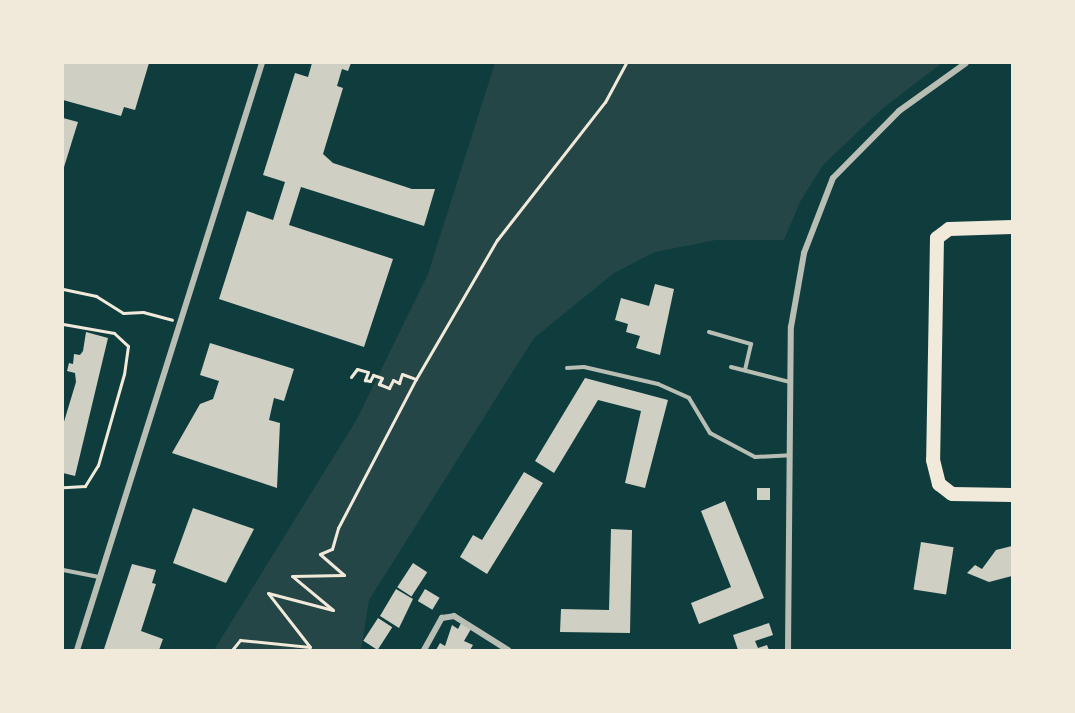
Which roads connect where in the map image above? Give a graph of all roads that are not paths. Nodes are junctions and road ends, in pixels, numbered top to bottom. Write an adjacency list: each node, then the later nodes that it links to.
1 (262, 63): 12 (street)
2 (966, 63): 8 (street)
3 (1012, 227): 10 (highway)
4 (709, 332): 7 (lane)
5 (731, 367): 7 (lane)
6 (567, 369): 9 (lane)
7 (745, 370): 8 (lane)
8 (790, 382): 9 (street)
9 (790, 455): 16 (street)
10 (1012, 495)
11 (63, 570): 12 (lane)
12 (101, 578): 13 (street)
13 (77, 650)
14 (424, 650): 15 (street)
15 (508, 650)
16 (788, 650)

